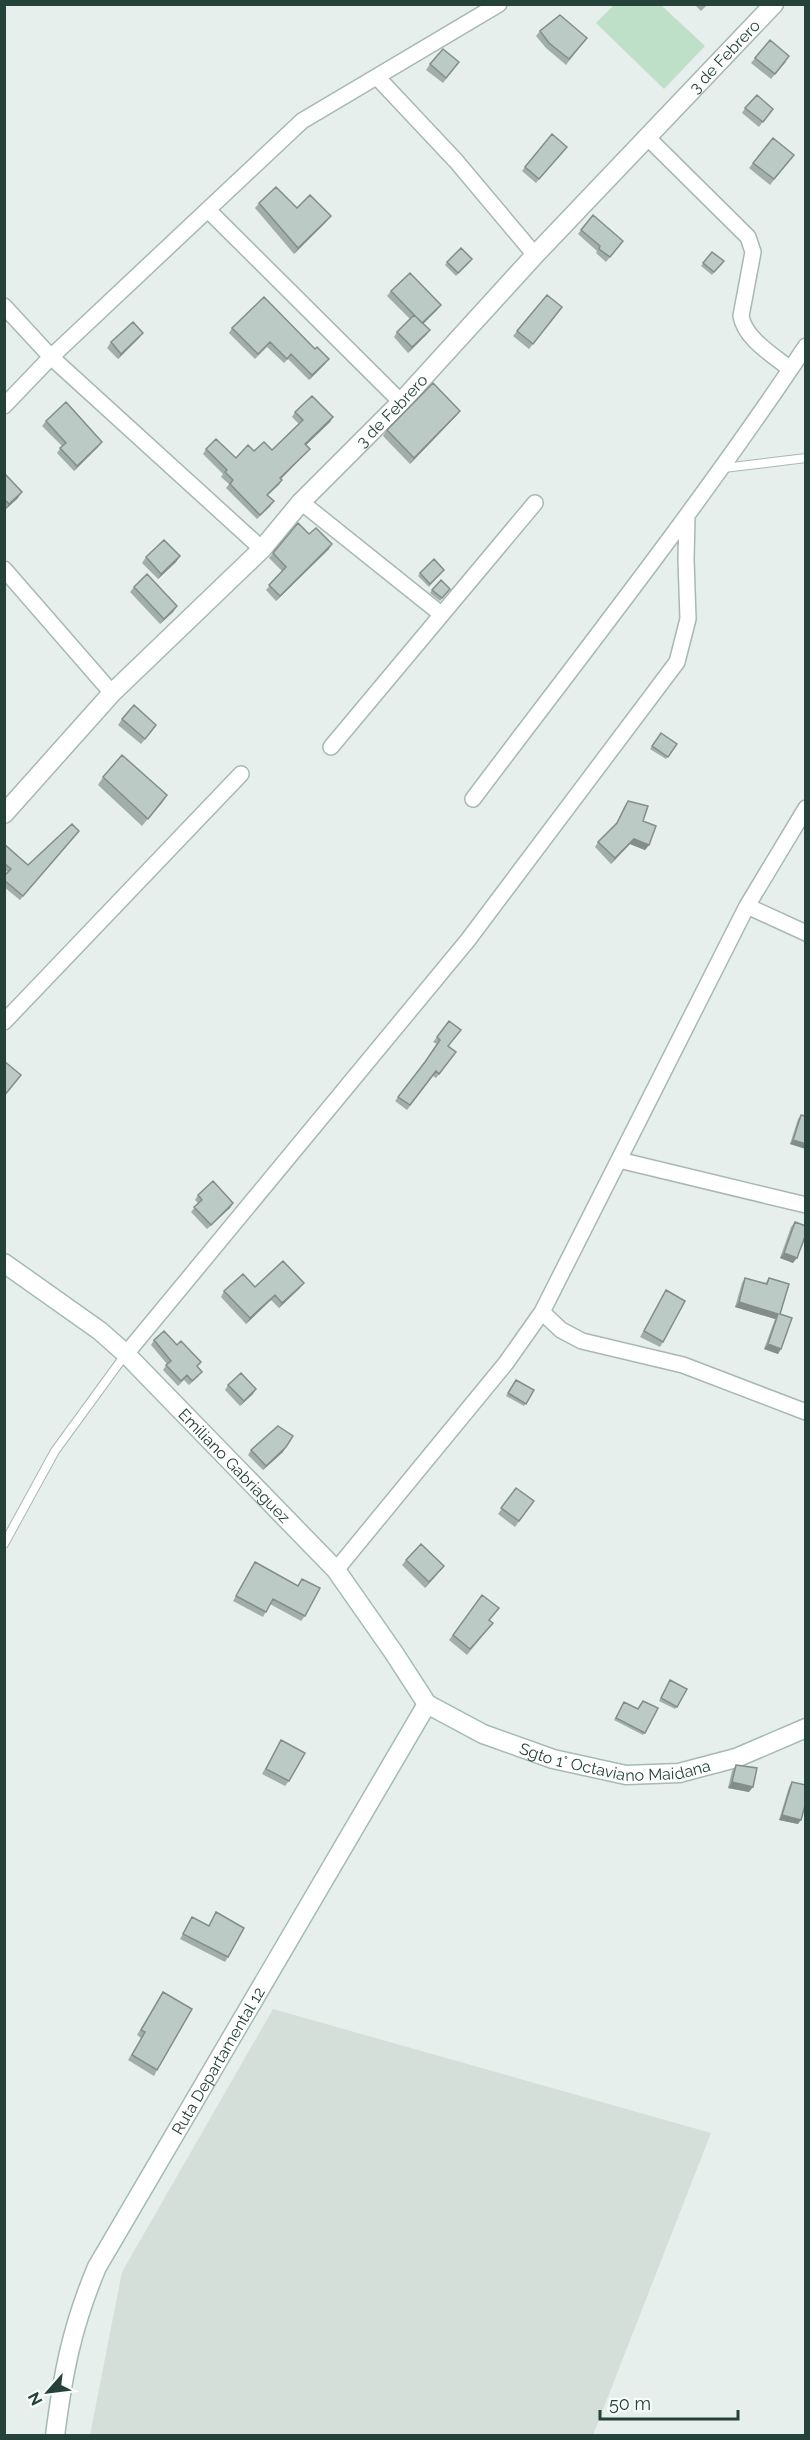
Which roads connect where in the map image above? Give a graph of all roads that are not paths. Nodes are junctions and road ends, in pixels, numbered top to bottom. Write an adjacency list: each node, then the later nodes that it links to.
1 (499, 4): 3 (street)
2 (774, 4): 4 (main road, 3 de Febrero)
3 (377, 77): 5 (street); 6 (street)
4 (648, 138): 6 (main road, 3 de Febrero); 10 (street)
5 (208, 210): 9 (street); 11 (street)
6 (535, 255): 11 (main road, 3 de Febrero)
7 (4, 306): 9 (street)
8 (806, 346): 10 (street)
9 (51, 357): 12 (street); 18 (street)
10 (790, 369): 14 (street)
11 (401, 402): 15 (main road, 3 de Febrero)
12 (4, 406)
13 (806, 458): 14 (lane)
14 (722, 468): 17 (street)
15 (301, 502): 18 (main road, 3 de Febrero); 20 (street)
16 (535, 503): 20 (street)
17 (687, 516): 24 (street); 34 (street)
18 (262, 549): 21 (main road, 3 de Febrero)
19 (4, 569): 21 (street)
20 (441, 615): 22 (street)
21 (112, 693): 26 (main road, 3 de Febrero)
22 (331, 747)
23 (241, 774): 29 (street)
24 (472, 799)
25 (806, 808): 27 (street)
26 (4, 814)
27 (747, 906): 28 (street); 30 (street)
28 (806, 933)
29 (4, 1022)
30 (619, 1160): 31 (street); 33 (street)
31 (806, 1205)
32 (4, 1263): 34 (main road, Emiliano Gabriaguez)
33 (542, 1312): 35 (street); 37 (street)
34 (126, 1354): 36 (lane); 37 (main road, Emiliano Gabriaguez)
35 (806, 1412)
36 (4, 1544)
37 (336, 1570): 38 (main road, Emiliano Gabriaguez)
38 (427, 1704): 39 (main road, Sgto 1° Octaviano Maidana); 40 (main road, Ruta Departamental 12)
39 (806, 1728)
40 (55, 2436)

